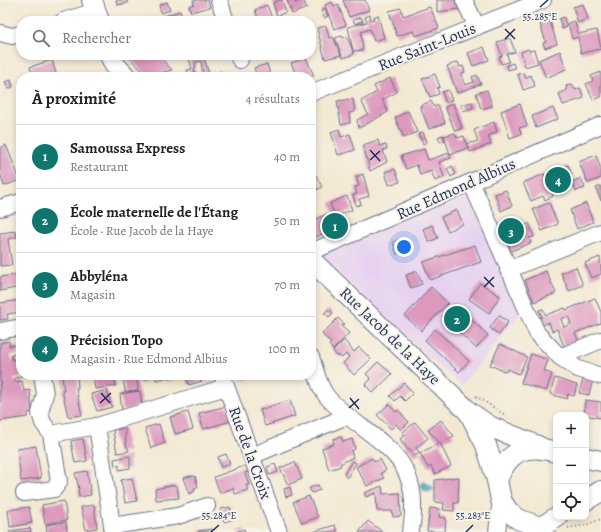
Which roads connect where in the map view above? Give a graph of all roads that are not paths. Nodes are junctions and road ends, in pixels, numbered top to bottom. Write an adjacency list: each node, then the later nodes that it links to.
1 (219, 0): 6 (street)
2 (464, 0): 7 (street)
3 (542, 0): 7 (street, Rue Saint-Louis)
4 (96, 11): 5 (street)
5 (80, 16)
6 (224, 16)
7 (477, 27): 10 (street, Rue Saint-Louis)
8 (0, 33): 9 (street)
9 (16, 35)
10 (316, 91)
11 (601, 124): 12 (street, Rue Edmond Albius)
12 (471, 182): 16 (street, Rue Edmond Albius); 18 (street)
13 (16, 203): 14 (street)
14 (0, 208)
15 (601, 232): 18 (street)
16 (316, 250)
17 (316, 265): 27 (main road, Rue Jacob de la Haye)
18 (508, 270): 22 (street)
19 (16, 328): 20 (street)
20 (0, 331)
21 (601, 340): 22 (street)
22 (560, 357): 24 (street)
23 (316, 371): 28 (street)
24 (601, 376)
25 (43, 380): 30 (street)
26 (224, 381): 29 (street); 32 (street, Rue de la Croix)
27 (469, 412): 31 (main road, Rue Jacob de la Haye); 35 (main road, Rue Jacob de la Haye)
28 (347, 416): 32 (street); 44 (street)
29 (97, 426): 30 (street); 42 (street)
30 (51, 434): 37 (street)
31 (548, 450): 35 (main road)
32 (252, 456): 43 (street, Rue de la Croix)
33 (589, 459): 34 (main road)
34 (601, 462)
35 (497, 480): 39 (main road, Rue Jacob de la Haye)
36 (601, 491): 38 (main road)
37 (24, 493)
38 (589, 498)
39 (501, 500): 41 (main road); 45 (street)
40 (207, 506): 42 (street)
41 (550, 526)
42 (113, 529)
43 (279, 532)
44 (410, 532)
45 (497, 532)

